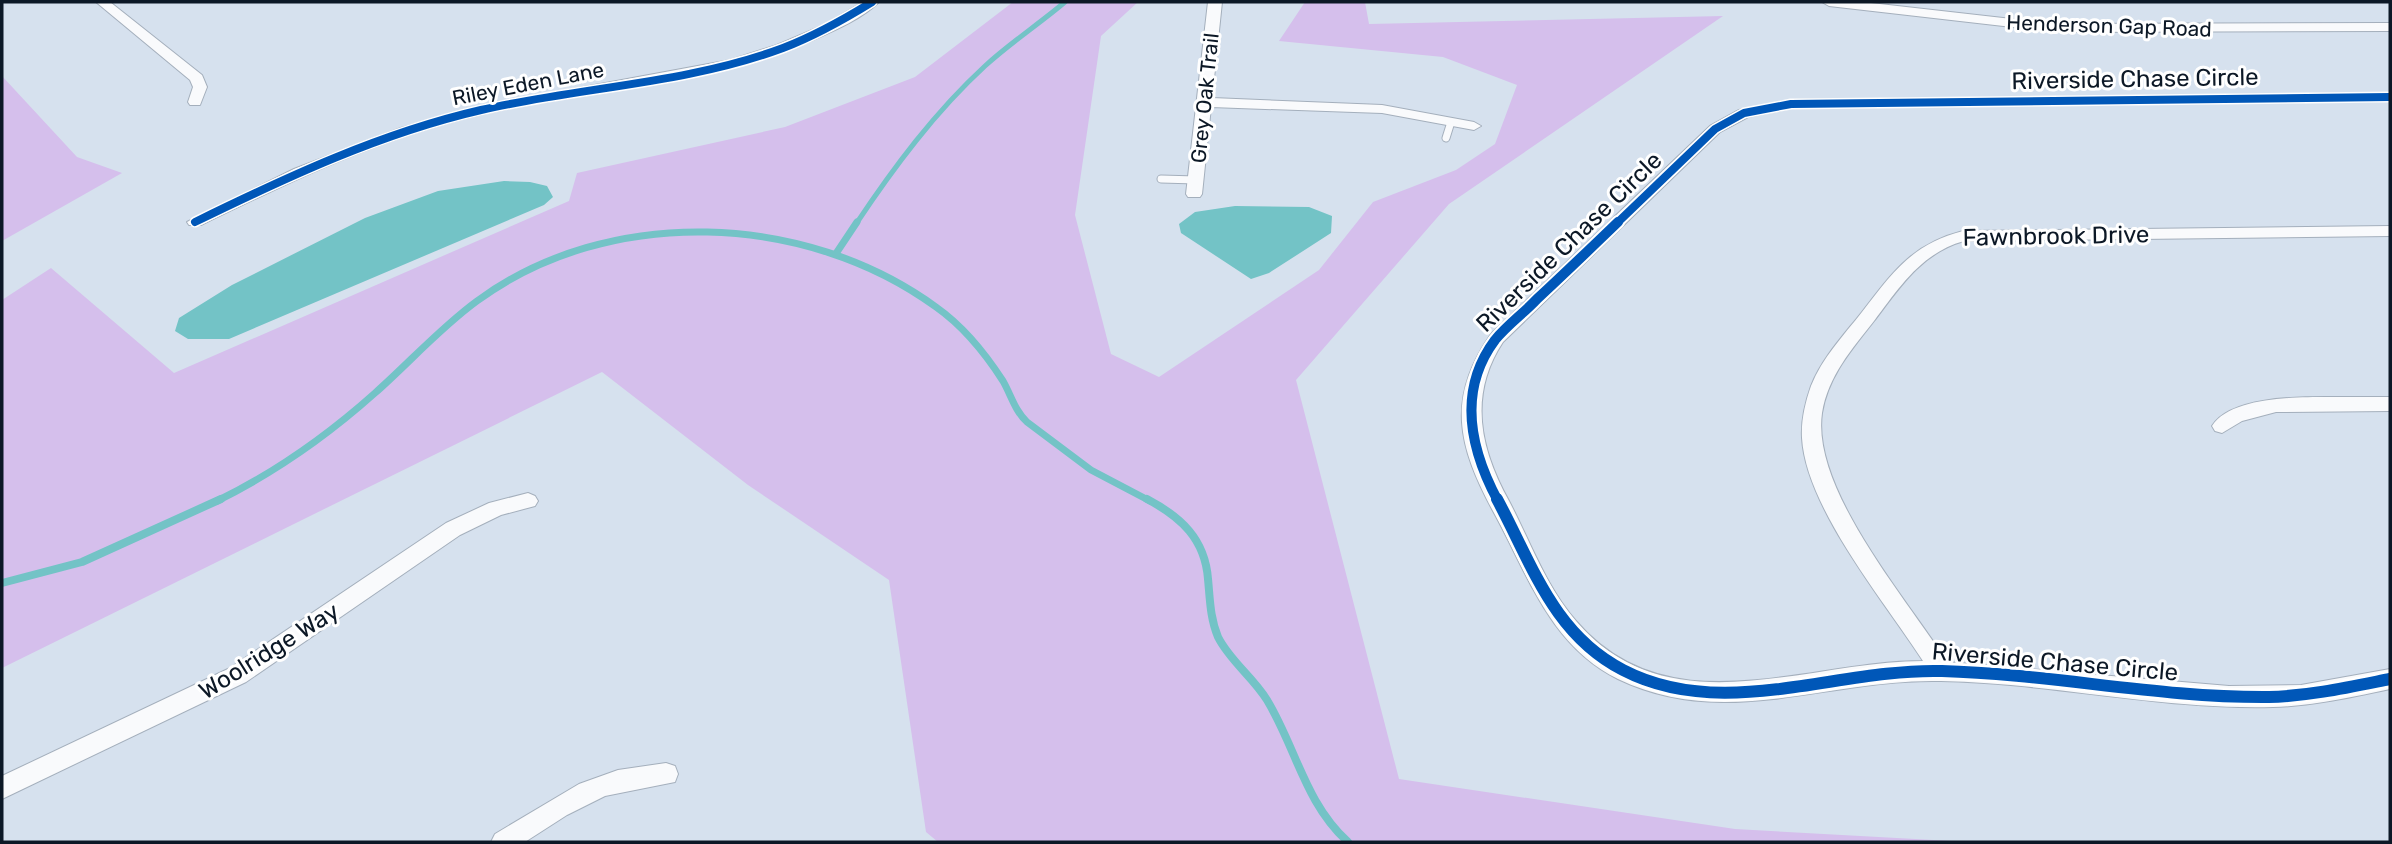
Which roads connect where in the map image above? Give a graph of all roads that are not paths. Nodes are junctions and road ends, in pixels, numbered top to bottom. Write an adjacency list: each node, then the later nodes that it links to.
1 (102, 2): 7 (street)
2 (872, 2): 14 (street, Riley Eden Lane)
3 (1215, 2): 8 (street, Grey Oak Trail)
4 (1829, 2): 5 (street, Henderson Gap Road)
5 (2390, 27)
6 (2390, 97): 19 (street, Riverside Chase Circle)
7 (195, 102)
8 (1204, 102): 9 (street); 13 (street, Grey Oak Trail)
9 (1451, 122): 10 (street); 11 (lane)
10 (1474, 126)
11 (1446, 138)
12 (1161, 179): 13 (lane)
13 (1195, 187)
14 (195, 222)
15 (2390, 231): 19 (street, Fawnbrook Drive)
16 (2390, 404): 17 (street)
17 (2222, 426)
18 (527, 501): 22 (street, Woolridge Way)
19 (1941, 671): 20 (street, Riverside Chase Circle)
20 (2390, 678)
21 (666, 774): 23 (street)
22 (2, 788)
23 (503, 842)

